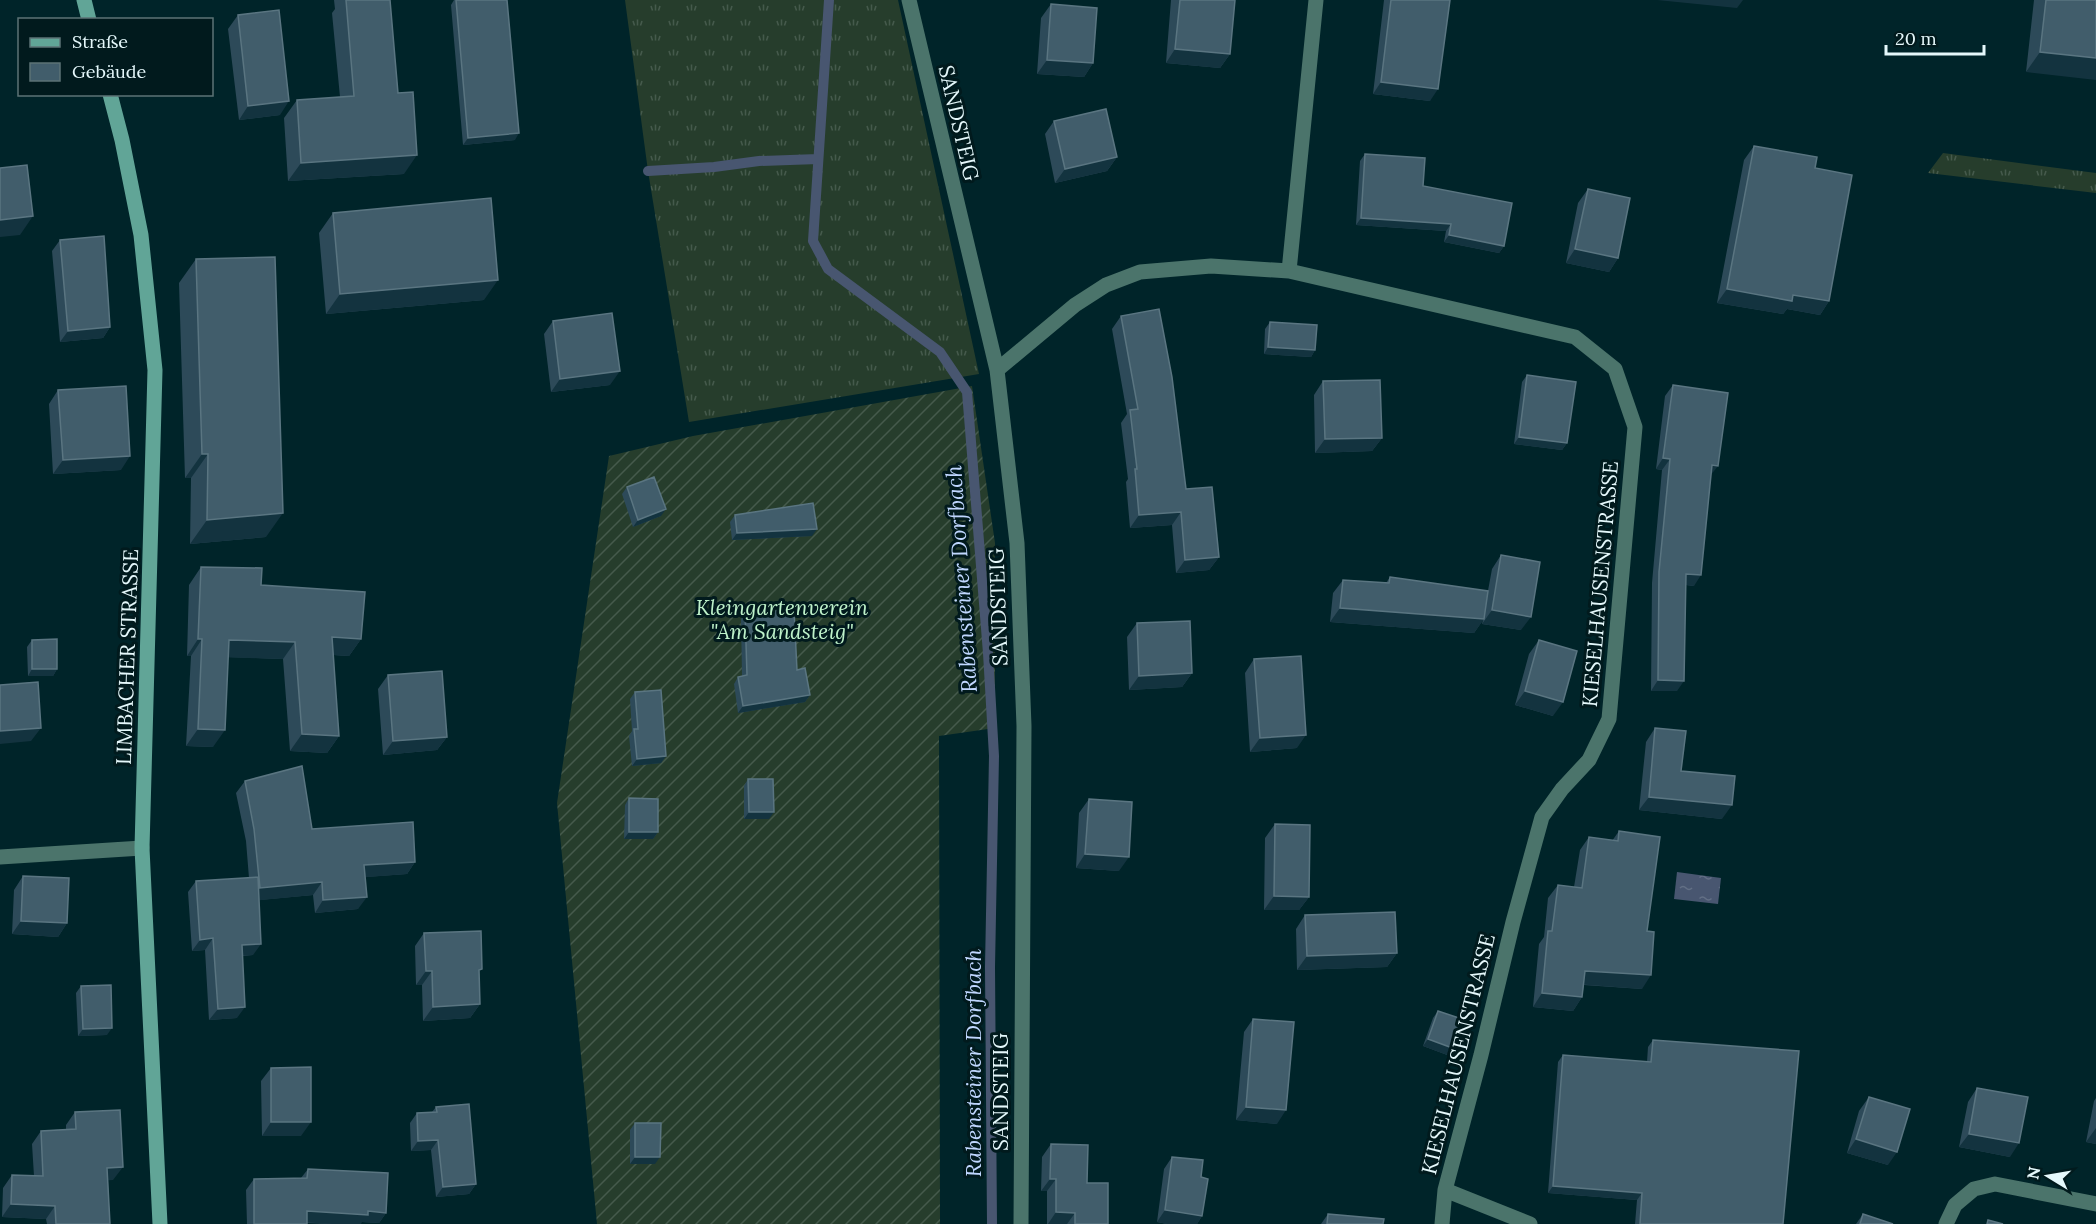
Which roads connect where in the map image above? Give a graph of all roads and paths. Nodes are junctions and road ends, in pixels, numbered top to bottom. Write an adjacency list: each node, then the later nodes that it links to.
1 (84, 0): 4 (street)
2 (909, 0): 7 (street, SANDSTEIG)
3 (1316, 0): 6 (street)
4 (88, 18)
5 (111, 96): 8 (street, LIMBACHER STRASSE)
6 (1289, 272): 7 (street, KIESELHAUSENSTRASSE); 10 (street, KIESELHAUSENSTRASSE)
7 (997, 370): 13 (street, SANDSTEIG)
8 (142, 848): 9 (street); 12 (street, LIMBACHER STRASSE)
9 (0, 857)
10 (1445, 1190): 14 (street, KIESELHAUSENSTRASSE); 15 (street)
11 (2096, 1204): 16 (street)
12 (160, 1224)
13 (1021, 1224)
14 (1442, 1224)
15 (1530, 1224)
16 (1946, 1224)

